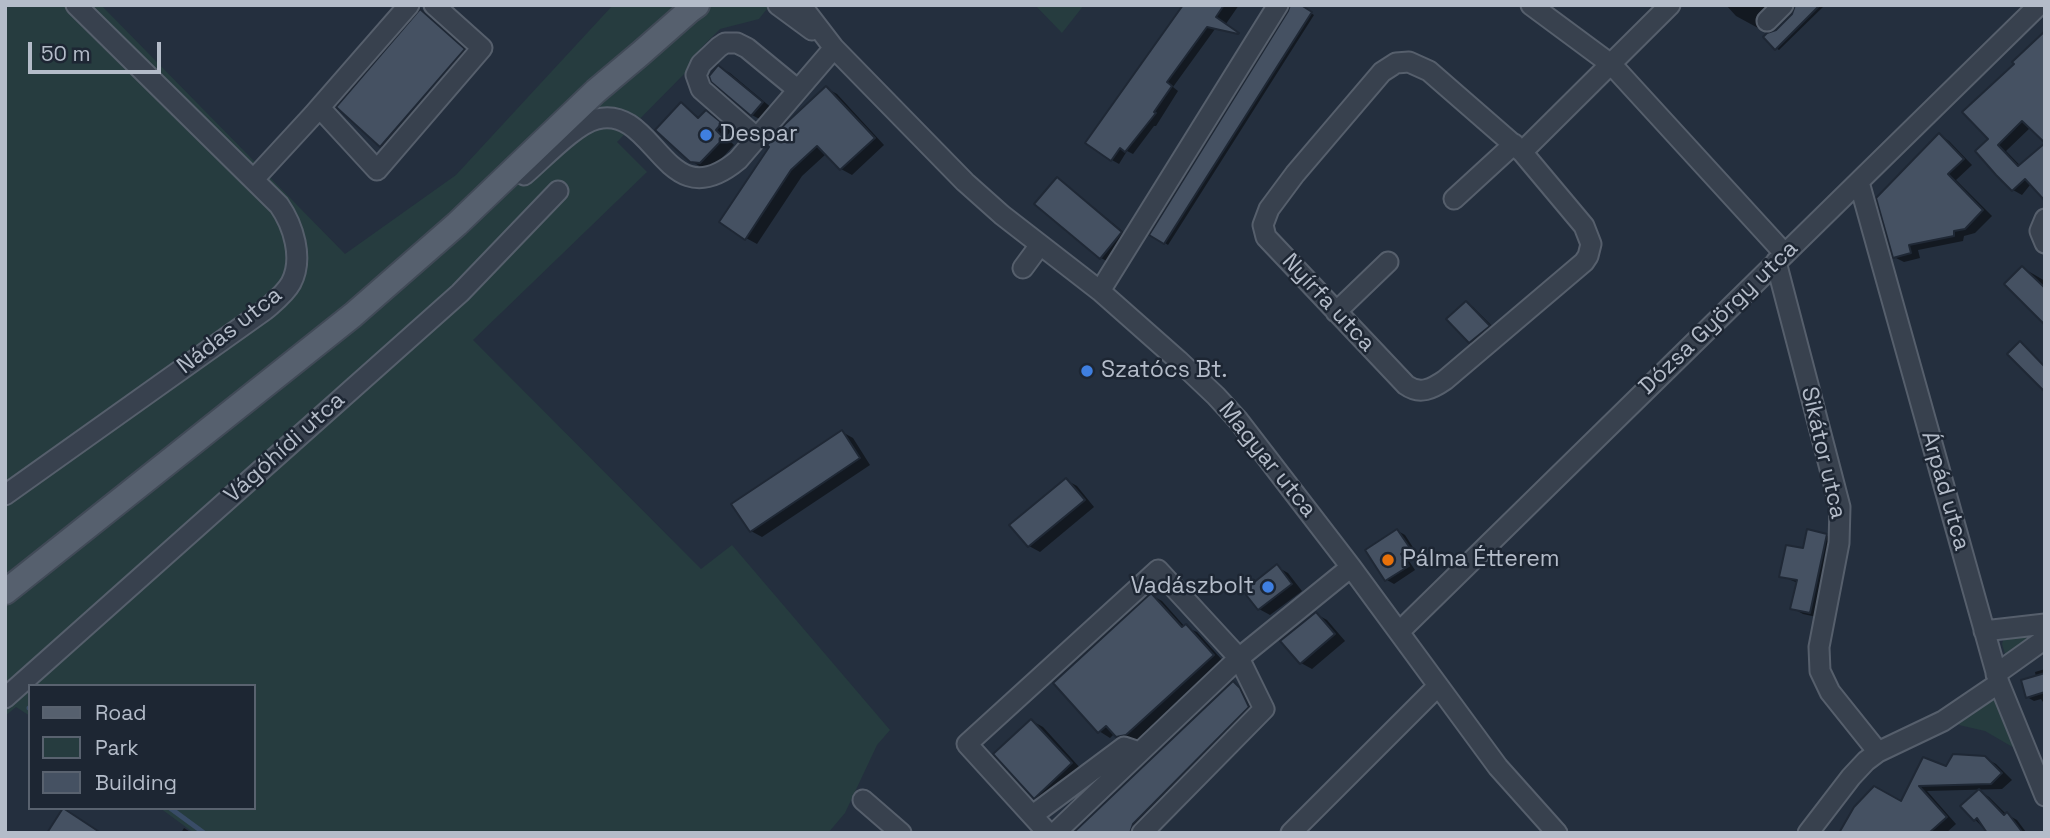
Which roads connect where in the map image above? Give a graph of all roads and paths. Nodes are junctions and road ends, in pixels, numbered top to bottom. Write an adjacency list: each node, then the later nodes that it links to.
1 (76, 5): 21 (street, Nádas utca)
2 (409, 5): 18 (street)
3 (434, 5): 18 (street)
4 (668, 5): 17 (main road)
5 (697, 5): 17 (main road)
6 (778, 5): 14 (street, Magyar utca)
7 (801, 5): 14 (street, Magyar utca)
8 (1278, 5): 32 (street)
9 (1531, 5): 15 (street, Sikátor utca)
10 (1670, 5): 15 (street)
11 (1783, 5): 13 (street)
12 (2039, 5): 22 (street, Dózsa György utca)
13 (1767, 21)
14 (834, 48): 16 (street); 28 (street, Magyar utca)
15 (1612, 65): 20 (street); 29 (street, Sikátor utca)
16 (798, 90): 19 (street); 19 (street)
17 (596, 91): 26 (main road)
18 (320, 108): 21 (street)
19 (757, 138): 26 (street)
20 (1518, 148): 24 (street); 33 (street, Nyírfa utca); 33 (street, Nyírfa utca)
21 (254, 179): 34 (street, Nádas utca)
22 (1859, 182): 29 (street, Dózsa György utca); 38 (street, Árpád utca)
23 (558, 191): 44 (street, Vágóhídi utca)
24 (1454, 200)
25 (2045, 219): 27 (street)
26 (457, 224): 36 (main road)
27 (2045, 243)
28 (1041, 245): 31 (street); 32 (street, Magyar utca)
29 (1781, 258): 39 (street, Dózsa György utca); 46 (street, Sikátor utca)
30 (1388, 262): 33 (street)
31 (1023, 268)
32 (1100, 291): 35 (street, Magyar utca)
33 (1336, 312)
34 (5, 495)
35 (1351, 567): 39 (street, Magyar utca); 41 (street)
36 (5, 592)
37 (2045, 624): 38 (street)
38 (1984, 631): 42 (street, Árpád utca)
39 (1399, 632): 43 (street, Magyar utca)
40 (2045, 639): 42 (street)
41 (1239, 657): 45 (street); 49 (street); 53 (street)
42 (1998, 678): 46 (street); 47 (street, Árpád utca)
43 (1438, 685): 54 (street); 55 (street, Magyar utca)
44 (5, 698)
45 (1139, 752): 49 (street); 52 (street)
46 (1878, 752): 56 (street)
47 (2045, 796)
48 (863, 800): 50 (street)
49 (1033, 815): 51 (street)
50 (901, 833)
51 (1048, 833)
52 (1055, 833)
53 (1142, 833)
54 (1291, 833)
55 (1558, 833)
56 (1808, 833)

